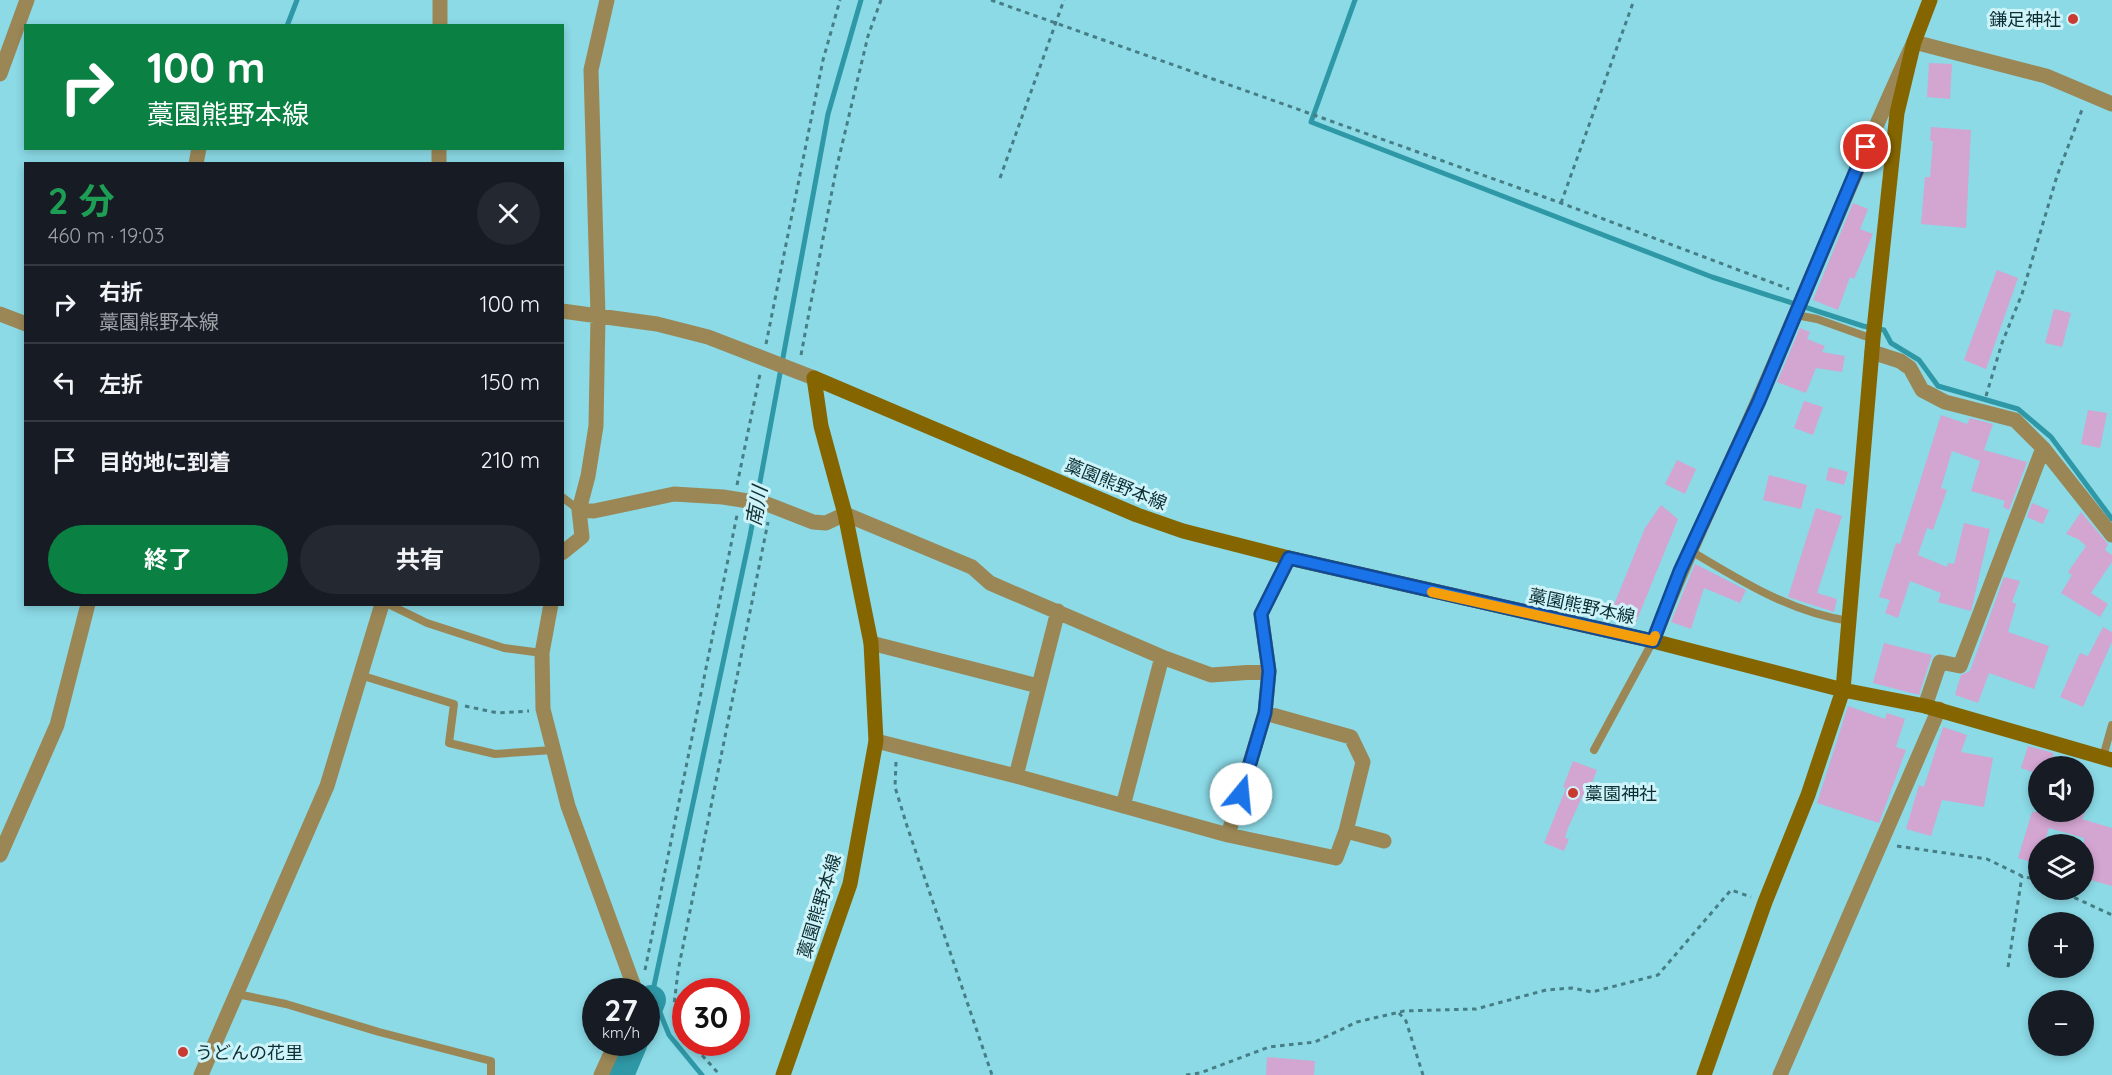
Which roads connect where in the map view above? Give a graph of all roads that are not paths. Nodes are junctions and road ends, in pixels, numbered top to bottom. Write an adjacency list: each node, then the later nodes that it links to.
1 (27, 0): 6 (street)
2 (441, 0): 5 (street)
3 (607, 0): 13 (street)
4 (1930, 0): 7 (main road)
5 (440, 24)
6 (21, 31): 8 (street)
7 (1914, 42): 9 (street); 12 (street); 15 (main road)
8 (0, 74)
9 (2112, 104)
10 (564, 311): 13 (street)
11 (0, 314): 14 (street)
12 (1796, 315): 15 (lane); 23 (street)
13 (598, 316): 16 (street); 19 (street)
14 (24, 323)
15 (1872, 345): 17 (street); 30 (main road)
16 (814, 378): 20 (main road, 藁園熊野本線); 24 (main road, 藁園熊野本線)
17 (2043, 448): 21 (street); 39 (street)
18 (564, 499): 19 (lane)
19 (579, 510): 20 (street); 22 (street)
20 (845, 514): 29 (street); 32 (main road, 藁園熊野本線)
21 (2112, 535)
22 (564, 551)
23 (1691, 551): 30 (lane); 31 (street)
24 (1289, 558): 31 (main road, 藁園熊野本線); 35 (street)
25 (87, 606): 51 (street)
26 (381, 606): 36 (street)
27 (392, 606): 33 (lane)
28 (551, 606): 33 (street)
29 (1058, 611): 34 (street); 37 (street)
30 (1849, 621): 38 (main road)
31 (1653, 641): 38 (main road, 藁園熊野本線); 44 (lane)
32 (871, 643): 37 (street); 42 (main road, 藁園熊野本線)
33 (542, 653): 43 (street)
34 (1161, 657): 35 (street); 47 (street)
35 (1269, 671): 40 (street)
36 (360, 675): 43 (lane); 53 (street)
37 (1038, 686): 46 (street)
38 (1843, 690): 39 (main road, 藁園熊野本線); 59 (main road)
39 (1932, 707): 45 (main road, 藁園熊野本線); 60 (street)
40 (1265, 713): 48 (street); 49 (street)
41 (2112, 724): 45 (lane)
42 (876, 741): 46 (street); 58 (main road, 藁園熊野本線)
43 (553, 750): 52 (street)
44 (1594, 750)
45 (2108, 758)
46 (1016, 776): 47 (street)
47 (1123, 806): 49 (street)
48 (1346, 831): 49 (street); 50 (street)
49 (1228, 835)
50 (1384, 841)
51 (0, 855)
52 (631, 978)
53 (237, 994): 55 (street); 56 (lane)
54 (610, 1056): 57 (street)
55 (201, 1075)
56 (491, 1075)
57 (601, 1075)
58 (783, 1075)
59 (1704, 1075)
60 (1780, 1075)

